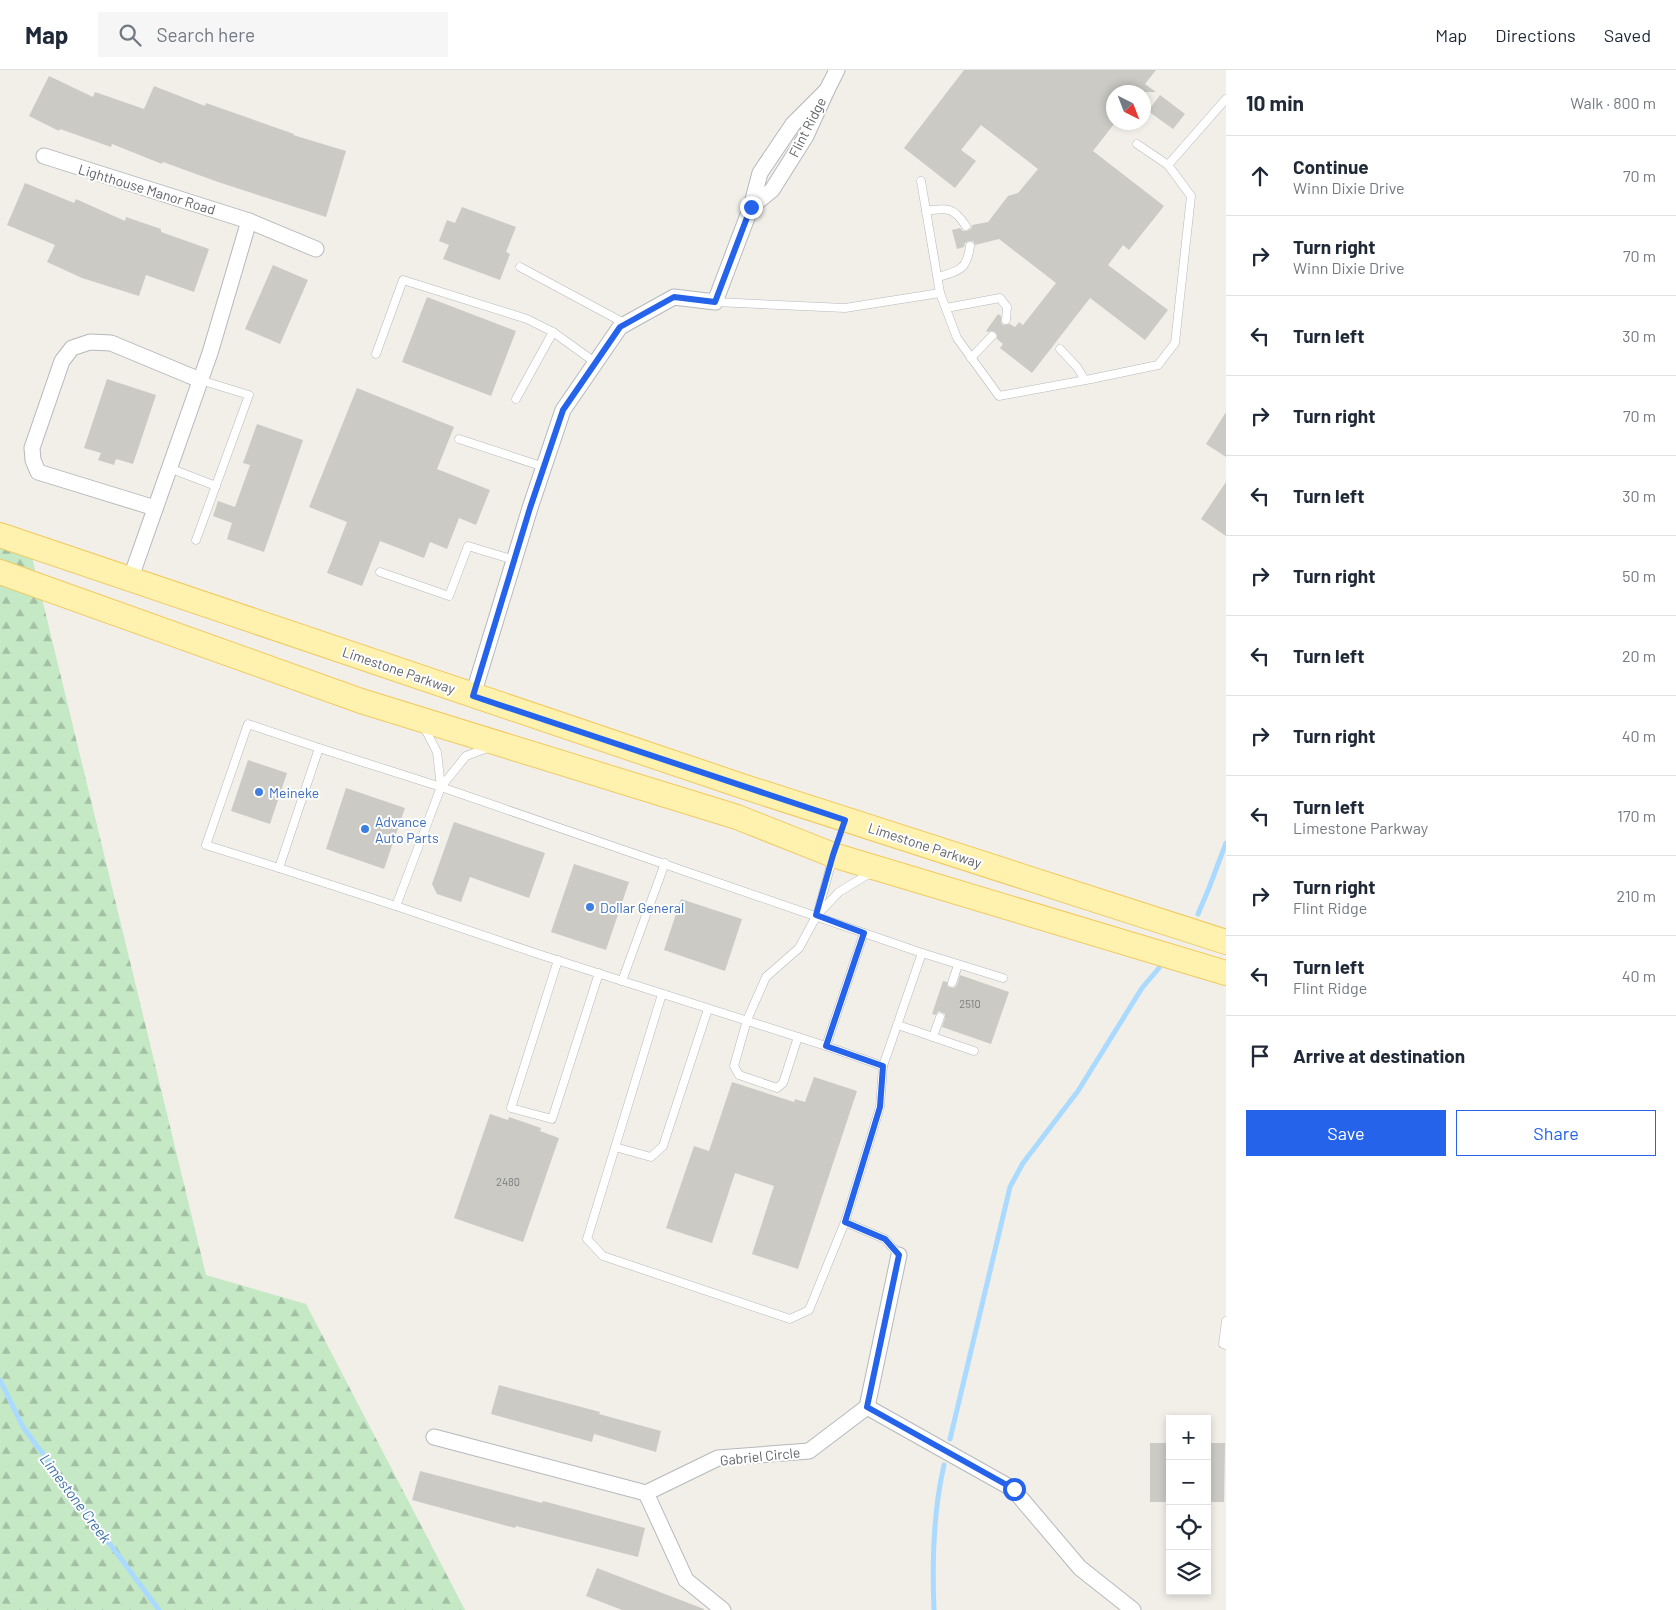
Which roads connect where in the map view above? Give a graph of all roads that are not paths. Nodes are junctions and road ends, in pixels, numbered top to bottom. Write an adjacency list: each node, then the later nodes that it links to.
1 (837, 70): 2 (street, Flint Ridge)
2 (827, 90): 6 (street, Flint Ridge); 7 (street, Flint Ridge)
3 (1226, 99): 8 (lane)
4 (1137, 144): 8 (lane)
5 (44, 156): 12 (street, Lighthouse Manor Road)
6 (771, 156): 7 (street, Flint Ridge); 10 (street, Flint Ridge)
7 (788, 165): 10 (street, Flint Ridge)
8 (1168, 165): 30 (lane)
9 (921, 180): 11 (lane)
10 (751, 207): 19 (street, Flint Ridge)
11 (926, 211): 13 (lane); 17 (lane)
12 (249, 221): 15 (street, Lighthouse Manor Road); 29 (street)
13 (966, 226)
14 (970, 246): 17 (lane)
15 (316, 249)
16 (520, 267): 22 (lane)
17 (938, 277): 18 (lane)
18 (940, 293): 19 (lane); 20 (lane)
19 (715, 302): 22 (street)
20 (946, 308): 21 (lane); 27 (lane)
21 (1006, 320)
22 (626, 324): 28 (street)
23 (553, 332): 26 (lane); 28 (lane); 31 (lane)
24 (992, 336): 27 (lane)
25 (1060, 349): 30 (lane)
26 (376, 354)
27 (971, 358): 30 (lane)
28 (596, 363): 33 (street)
29 (200, 380): 34 (street); 35 (lane); 36 (street)
30 (1085, 380)
31 (516, 399)
32 (459, 439): 33 (lane)
33 (544, 466): 39 (street)
34 (169, 468): 35 (lane); 36 (street)
35 (216, 486): 38 (lane)
36 (155, 508): 42 (street)
37 (0, 535): 42 (main road, Limestone Parkway)
38 (196, 540)
39 (514, 560): 41 (lane); 44 (street)
40 (0, 572): 43 (main road)
41 (380, 572)
42 (130, 580): 43 (main road); 44 (main road, Limestone Parkway)
43 (118, 615): 45 (main road)
44 (473, 696): 49 (main road, Limestone Parkway)
45 (420, 719): 46 (main road); 48 (lane)
46 (499, 744): 48 (lane); 50 (main road)
47 (319, 748): 48 (lane); 52 (lane); 52 (lane)
48 (442, 787): 51 (lane); 54 (lane)
49 (845, 820): 50 (main road); 57 (main road, Limestone Parkway)
50 (833, 855): 53 (main road); 55 (lane)
51 (665, 863): 55 (lane); 64 (lane)
52 (279, 868): 54 (lane)
53 (888, 871): 55 (lane); 61 (main road)
54 (396, 906): 59 (lane)
55 (816, 915): 56 (lane); 69 (lane)
56 (864, 933): 58 (lane); 73 (lane)
57 (1226, 942)
58 (922, 953): 60 (lane); 70 (lane)
59 (558, 960): 62 (lane); 62 (lane)
60 (958, 965): 63 (lane); 65 (lane)
61 (1226, 973)
62 (598, 974): 64 (lane)
63 (1003, 978)
64 (622, 981): 66 (lane)
65 (952, 983)
66 (662, 994): 67 (lane); 76 (lane)
67 (708, 1009): 69 (lane); 76 (lane)
68 (940, 1016): 71 (lane)
69 (747, 1020): 72 (lane); 72 (lane)
70 (898, 1025): 71 (lane); 75 (lane)
71 (933, 1037): 74 (lane)
72 (798, 1038): 73 (lane)
73 (826, 1046): 75 (lane)
74 (974, 1051)
75 (883, 1066): 77 (lane)
76 (615, 1147): 77 (lane)
77 (845, 1222): 78 (lane)
78 (899, 1255): 81 (street)
79 (1226, 1321): 80 (lane)
80 (1226, 1345)
81 (867, 1407): 83 (street, Gabriel Circle); 85 (street)
82 (434, 1437): 83 (street)
83 (646, 1494): 84 (street)
84 (723, 1610)
85 (1133, 1610)

